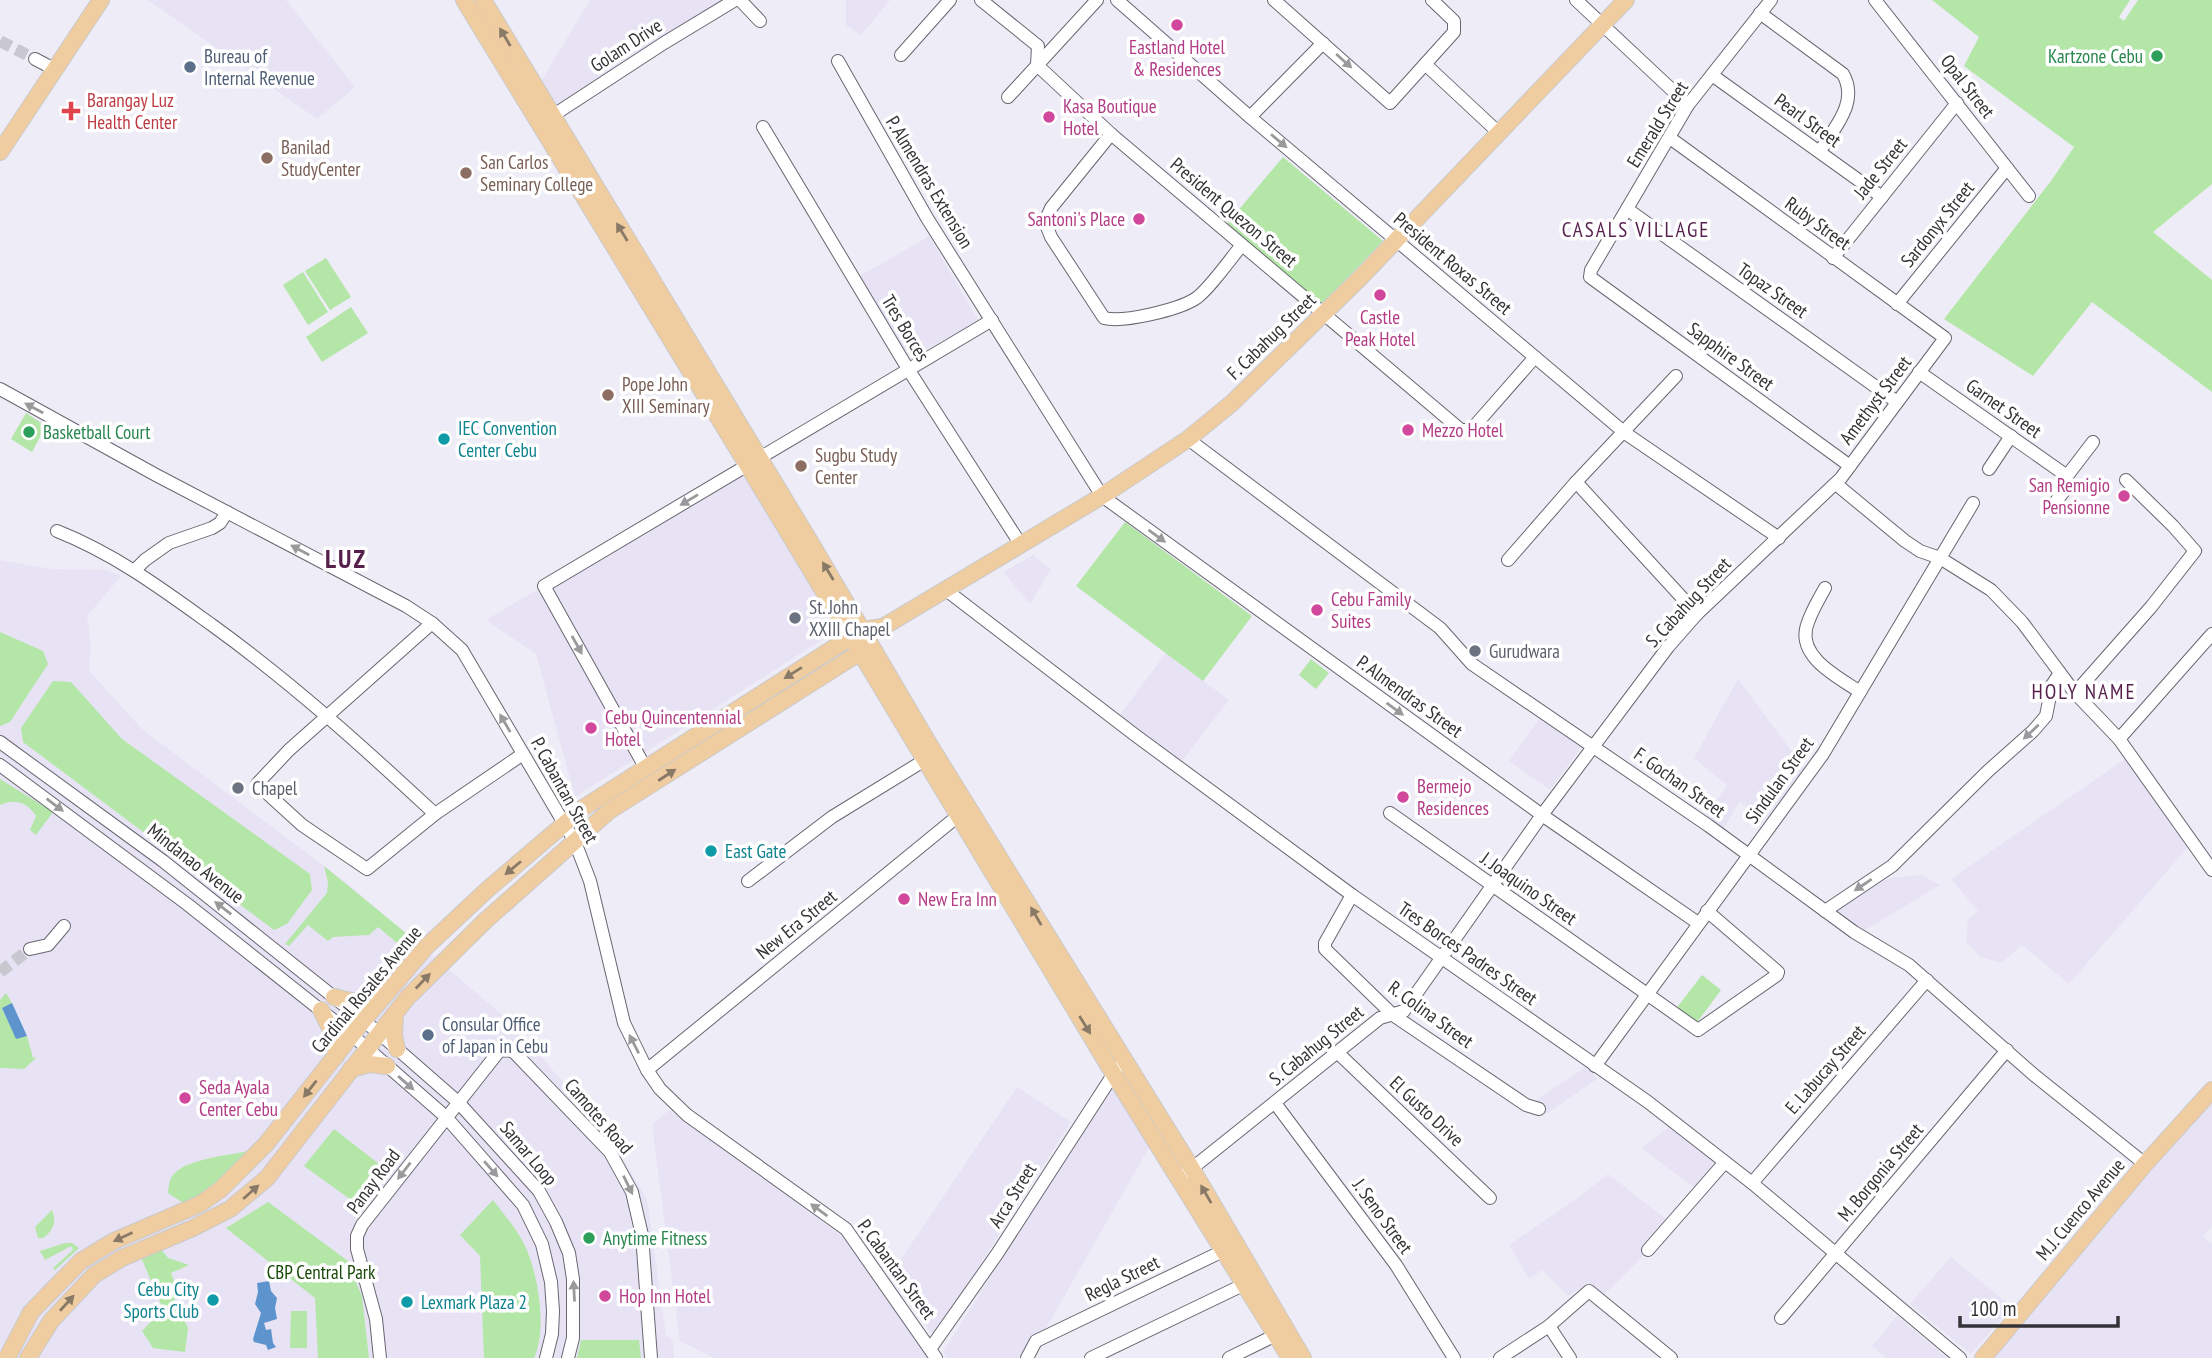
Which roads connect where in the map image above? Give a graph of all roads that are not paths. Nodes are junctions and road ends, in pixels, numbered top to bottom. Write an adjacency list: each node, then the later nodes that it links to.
1 (93, 0): 20 (main road)
2 (101, 0): 20 (main road)
3 (112, 0): 20 (main road)
4 (464, 0): 33 (main road)
5 (483, 0): 33 (main road, one-way to 5)
6 (737, 0): 18 (street, Golam Drive); 33 (street, Golam Drive)
7 (950, 0): 22 (street)
8 (981, 0): 26 (street, President Quezon Street)
9 (1097, 0): 26 (street)
10 (1116, 0): 32 (street, President Roxas Street)
11 (1274, 0): 21 (street)
12 (1432, 0): 25 (street)
13 (1576, 0): 19 (street)
14 (1626, 0): 19 (main road, F. Cabahug Street)
15 (1771, 0): 17 (street, Emerald Street)
16 (1875, 0): 30 (street, Opal Street)
17 (1760, 13): 28 (street, Emerald Street); 38 (street)
18 (760, 21)
19 (1602, 26): 31 (street); 35 (main road, F. Cabahug Street)
20 (78, 33): 27 (main road)
21 (1323, 43): 25 (street, one-way to 25); 32 (street)
22 (901, 55)
23 (35, 59): 27 (street)
24 (838, 61): 50 (street, P. Almendras Extension)
25 (1425, 64): 35 (street)
26 (1037, 65): 29 (street); 36 (street, President Quezon Street)
27 (54, 69): 39 (main road)
28 (1712, 75): 31 (street, Emerald Street); 38 (street, Pearl Street)
29 (1008, 97)
30 (1957, 103): 40 (street, Opal Street); 42 (street, Jade Street)
31 (1688, 105): 37 (street, Emerald Street)
32 (1250, 117): 44 (street, President Roxas Street, one-way to 44)
33 (546, 120): 62 (main road)
34 (763, 127): 53 (street, Tres Borces)
35 (1499, 133): 44 (main road, F. Cabahug Street)
36 (1111, 134): 45 (street, President Quezon Street); 45 (street)
37 (1670, 138): 43 (street, Emerald Street); 46 (street, Ruby Street)
38 (1820, 151): 42 (street, Pearl Street)
39 (0, 152)
40 (2007, 168): 41 (street, Opal Street); 48 (street, Sardonyx Street)
41 (2029, 196)
42 (1882, 197): 46 (street, Jade Street)
43 (1627, 209): 47 (street, Emerald Street); 57 (street, Topaz Street)
44 (1396, 240): 49 (main road, F. Cabahug Street); 52 (street, President Roxas Street)
45 (1242, 245): 49 (street, President Quezon Street)
46 (1833, 258): 48 (street, Ruby Street)
47 (1590, 277): 63 (street, Sapphire Street)
48 (1897, 304): 51 (street, Ruby Street)
49 (1324, 314): 52 (street, President Quezon Street); 60 (main road, F. Cabahug Street)
50 (992, 320): 53 (street); 69 (street, P. Almendras Extension)
51 (1945, 338): 54 (street, Amethyst Street)
52 (1535, 357): 58 (street, President Roxas Street)
53 (908, 369): 62 (street); 75 (street, Tres Borces)
54 (1919, 372): 57 (street, Amethyst Street); 59 (street, Garnet Street)
55 (1676, 376): 58 (street)
56 (0, 389): 72 (street, P. Cabantan Street, one-way to 56)
57 (1897, 402): 63 (street, Amethyst Street)
58 (1625, 433): 67 (street); 74 (street, President Roxas Street)
59 (2011, 436): 64 (street); 65 (street, Garnet Street)
60 (1188, 439): 69 (main road, F. Cabahug Street); 93 (street, F. Gochan Street)
61 (2093, 442): 65 (street)
62 (753, 461): 84 (main road); 97 (street, one-way to 97)
63 (1850, 466): 68 (street, Amethyst Street)
64 (1989, 469)
65 (2067, 476): 71 (street)
66 (2126, 480): 89 (street)
67 (1576, 482): 77 (street); 81 (street)
68 (1836, 484): 74 (street, S. Cabahug Street); 76 (street)
69 (1102, 496): 75 (main road, F. Cabahug Street); 101 (street, P. Almendras Street, one-way to 101)
70 (1973, 503): 76 (street, Sindulan Street)
71 (2053, 505)
72 (227, 512): 78 (street); 82 (street, P. Cabantan Street, one-way to 72)
73 (57, 531): 78 (street)
74 (1779, 537): 81 (street, S. Cabahug Street)
75 (1021, 545): 80 (main road, F. Cabahug Street)
76 (1940, 558): 87 (street); 88 (street, Sindulan Street)
77 (1508, 560)
78 (135, 570): 90 (street)
79 (1825, 588): 88 (street)
80 (946, 590): 83 (main road, F. Cabahug Street); 108 (street, Tres Borces Padres Street)
81 (1697, 614): 93 (street, S. Cabahug Street)
82 (432, 623): 90 (street); 94 (street, P. Cabantan Street, one-way to 82)
83 (883, 627): 84 (main road, F. Cabahug Street); 86 (main road, F. Cabahug Street)
84 (857, 633): 86 (main road); 97 (main road, Cardinal Rosales Avenue, one-way to 97)
85 (2212, 634): 91 (street)
86 (866, 648): 95 (main road); 103 (main road, Cardinal Rosales Avenue, one-way to 86)
87 (2060, 673): 89 (street); 110 (street, one-way to 110)
88 (1860, 692): 104 (street, Sindulan Street)
89 (2074, 693): 91 (street)
90 (326, 716): 100 (street); 100 (street)
91 (2119, 739): 105 (street)
92 (0, 742): 117 (street, Mindanao Avenue, one-way to 92)
93 (1593, 745): 101 (street, S. Cabahug Street); 104 (street, F. Gochan Street)
94 (523, 754): 100 (street); 102 (street, P. Cabantan Street)
95 (930, 756): 98 (main road); 106 (street)
96 (0, 765): 119 (street, Mindanao Avenue, one-way to 119)
97 (645, 767): 102 (main road, Cardinal Rosales Avenue)
98 (964, 812): 131 (main road); 134 (street, New Era Street)
99 (1390, 813): 107 (street, J. Joaquino Street)
100 (435, 814)
101 (1542, 815): 107 (street, S. Cabahug Street); 111 (street, P. Almendras Street)
102 (565, 824): 103 (street, P. Cabantan Street); 118 (main road, Cardinal Rosales Avenue, one-way to 118)
103 (575, 842): 120 (main road, Cardinal Rosales Avenue, one-way to 103); 134 (street, P. Cabantan Street, one-way to 103)
104 (1748, 853): 109 (street, Sindulan Street); 110 (street, F. Gochan Street)
105 (2212, 870)
106 (748, 881)
107 (1492, 885): 114 (street, S. Cabahug Street); 116 (street, J. Joaquino Street)
108 (1352, 895): 114 (street, Tres Borces Padres Street); 121 (street, R. Colina Street)
109 (1707, 911): 111 (street, Sindulan Street); 116 (street, J. Joaquino Street)
110 (1825, 911): 115 (street, F. Gochan Street)
111 (1698, 923): 116 (street, Sindulan Street)
112 (64, 926): 113 (street)
113 (30, 949)
114 (1442, 959): 121 (street, S. Cabahug Street); 132 (street, Tres Borces Padres Street)
115 (1927, 980): 127 (street, F. Gochan Street); 143 (street, E. Labucay Street)
116 (1646, 995): 132 (street, Sindulan Street)
117 (334, 997): 118 (main road); 122 (street, Mindanao Avenue)
118 (381, 999): 122 (main road, Cardinal Rosales Avenue)
119 (321, 1010): 124 (street, Mindanao Avenue); 129 (main road)
120 (396, 1012): 123 (main road, Cardinal Rosales Avenue); 126 (main road)
121 (1393, 1015): 128 (street, S. Cabahug Street); 138 (street, R. Colina Street)
122 (363, 1021): 123 (street, Samar Loop); 124 (main road, Cardinal Rosales Avenue)
123 (379, 1033): 125 (main road, Cardinal Rosales Avenue); 126 (street, Samar Loop)
124 (352, 1035): 125 (street, Samar Loop); 129 (main road, Cardinal Rosales Avenue)
125 (367, 1048): 130 (street, Samar Loop); 133 (main road, Cardinal Rosales Avenue)
126 (397, 1049): 136 (street, Samar Loop)
127 (2007, 1051): 141 (street, F. Gochan Street); 147 (street, M. Borgonia Street)
128 (1338, 1053): 137 (street, S. Cabahug Street); 144 (street, El Gusto Drive)
129 (335, 1056): 153 (main road, Cardinal Rosales Avenue, one-way to 153)
130 (387, 1066): 133 (main road); 139 (street, Samar Loop, one-way to 139)
131 (1118, 1066): 142 (main road); 152 (street, Arca Street)
132 (1595, 1066): 140 (street, Tres Borces Padres Street)
133 (351, 1069): 154 (main road, Cardinal Rosales Avenue, one-way to 133)
134 (647, 1070): 152 (street, P. Cabantan Street, one-way to 134)
135 (2212, 1090): 141 (main road, M.J. Cuenco Avenue)
136 (458, 1102): 139 (street, Camotes Road); 157 (street, Samar Loop, one-way to 136); 158 (street, Camotes Road, one-way to 158)
137 (1275, 1103): 142 (street, S. Cabahug Street); 164 (street, J. Seno Street)
138 (1539, 1109)
139 (446, 1117): 155 (street, Panay Road, one-way to 155); 156 (street, Samar Loop, one-way to 156)
140 (1725, 1162): 143 (street, Tres Borces Padres Street); 146 (street)
141 (2145, 1164): 169 (main road, M.J. Cuenco Avenue)
142 (1186, 1173): 145 (main road); 151 (main road, one-way to 142)
143 (1752, 1183): 147 (street, Tres Borces Padres Street)
144 (1490, 1198)
145 (1225, 1250): 148 (main road); 159 (street, Regla Street)
146 (1648, 1250)
147 (1837, 1254): 149 (street, M. Borgonia Street); 168 (street, Tres Borces Padres Street)
148 (1245, 1284): 151 (main road); 160 (street)
149 (1781, 1318)
150 (1549, 1326): 165 (street); 166 (street); 167 (street)
151 (1281, 1332): 161 (street); 162 (main road); 163 (main road)
152 (933, 1354)
153 (7, 1358)
154 (28, 1358)
155 (380, 1358)
156 (546, 1358)
157 (568, 1358)
158 (651, 1358)
159 (1027, 1358)
160 (1091, 1358)
161 (1229, 1358)
162 (1290, 1358)
163 (1303, 1358)
164 (1454, 1358)
165 (1500, 1358)
166 (1570, 1358)
167 (1671, 1358)
168 (1960, 1358)
169 (1983, 1358)

